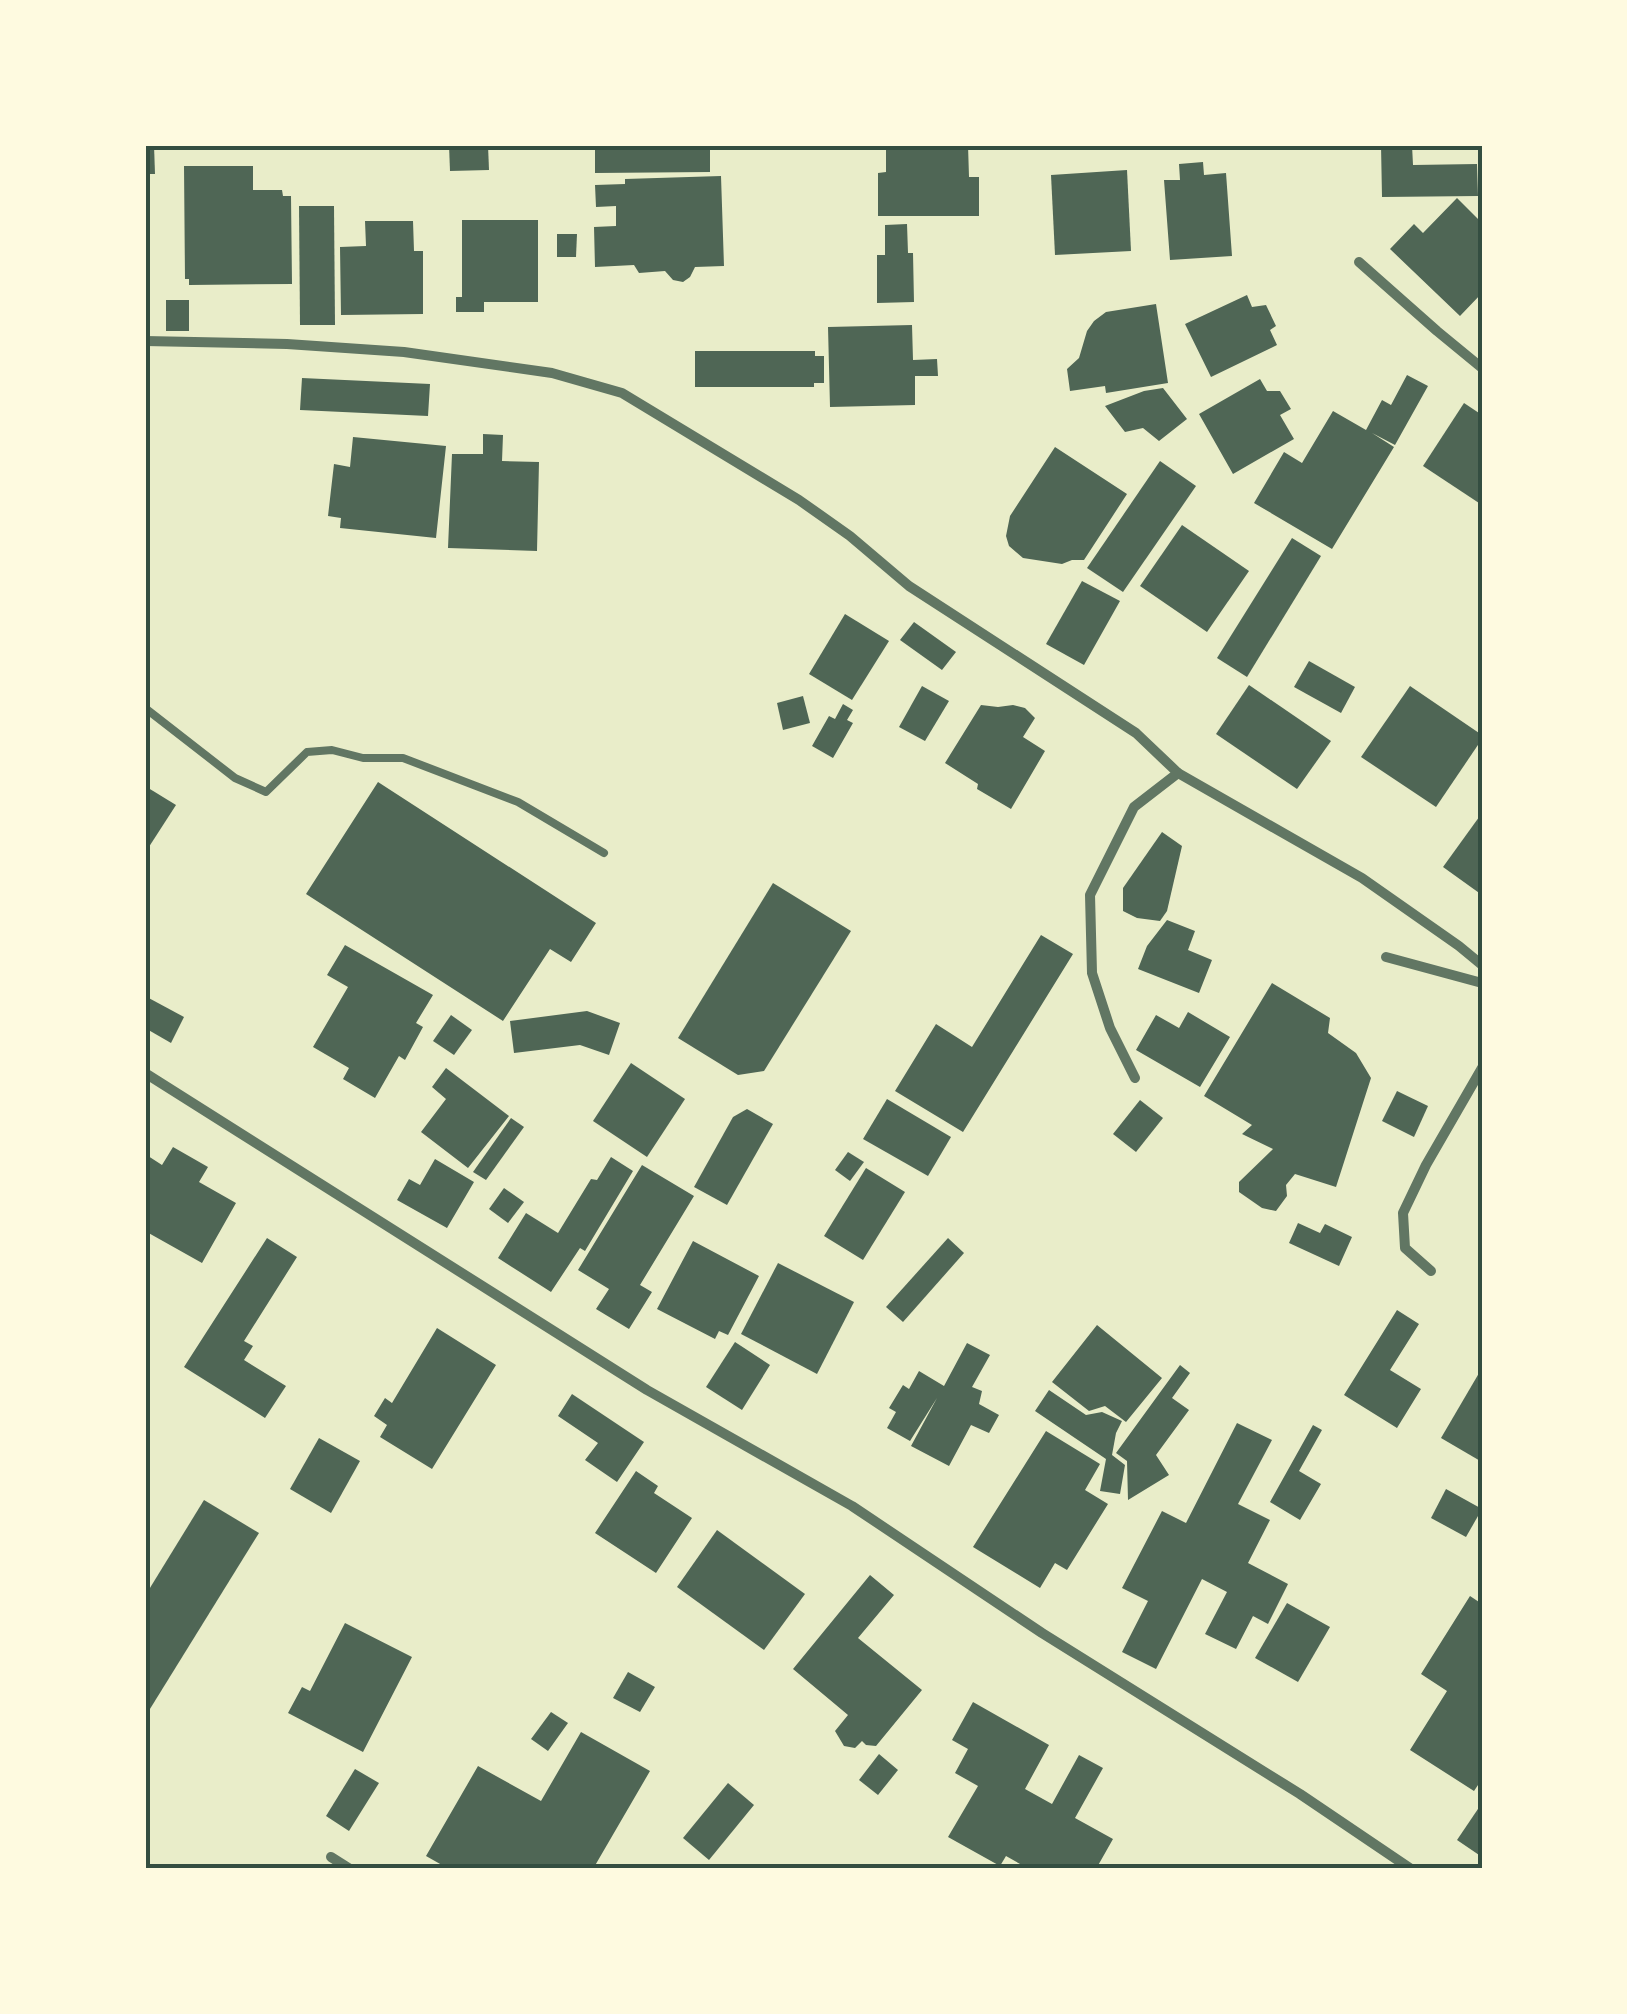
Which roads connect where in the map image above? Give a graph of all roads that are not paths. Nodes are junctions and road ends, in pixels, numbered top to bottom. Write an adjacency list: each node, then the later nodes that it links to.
1 (1359, 262): 3 (street)
2 (145, 341): 5 (street)
3 (1482, 368)
4 (145, 708): 6 (lane)
5 (1178, 773): 8 (street); 12 (street)
6 (604, 853)
7 (1386, 956): 9 (street)
8 (1482, 966)
9 (1482, 983)
10 (1482, 1068): 13 (street)
11 (145, 1073): 16 (street)
12 (1135, 1078)
13 (1430, 1271)
14 (332, 1857): 15 (street)
15 (350, 1869)
16 (1411, 1869)

